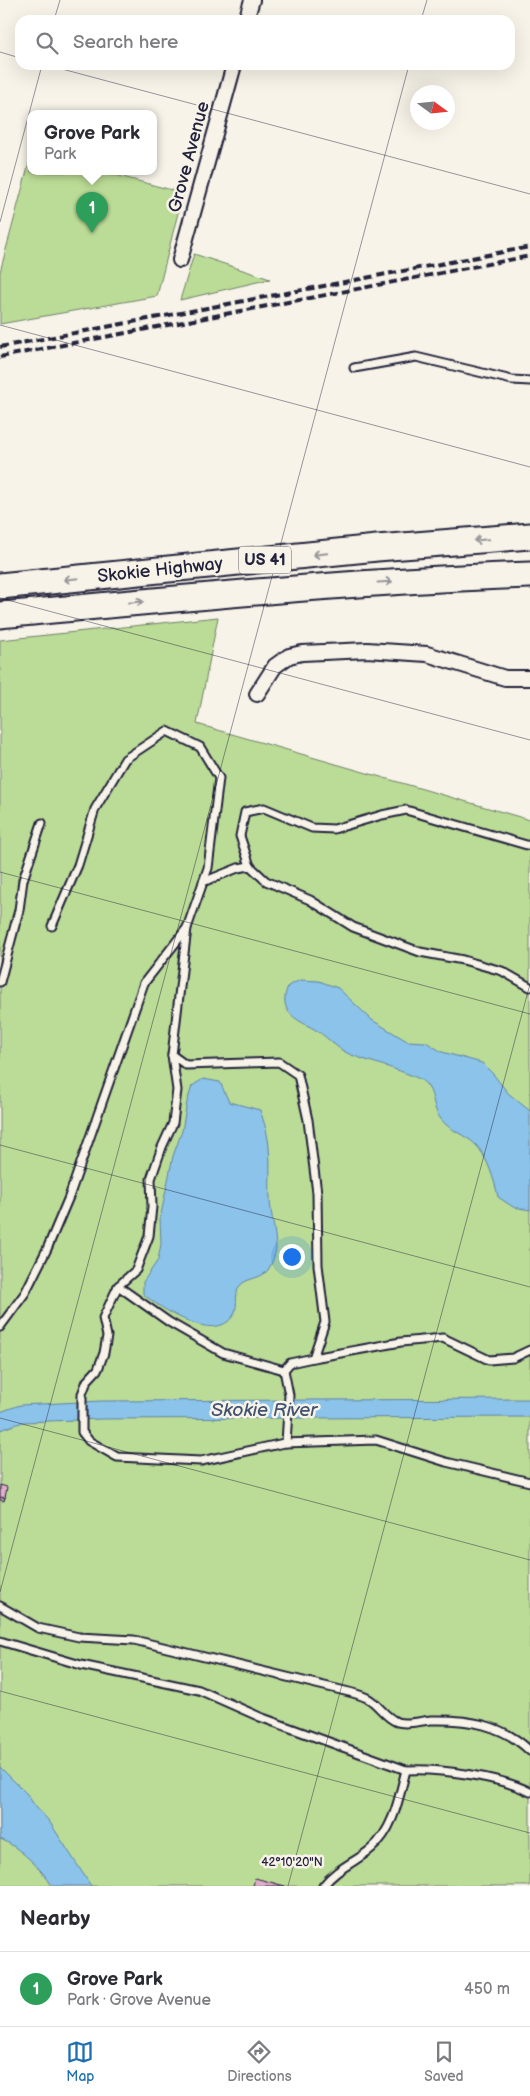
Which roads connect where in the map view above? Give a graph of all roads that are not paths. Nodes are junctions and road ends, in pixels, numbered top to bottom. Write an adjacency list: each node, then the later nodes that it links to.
1 (252, 0): 2 (street)
2 (248, 15)
3 (233, 70): 4 (street, Grove Avenue)
4 (180, 260)
5 (354, 368): 6 (lane)
6 (530, 381)
7 (530, 536): 9 (highway, Skokie Highway / US 41, one-way to 9)
8 (530, 575): 10 (highway, Skokie Highway / US 41, one-way to 8)
9 (0, 586)
10 (0, 615)
11 (530, 678): 12 (street)
12 (257, 694)
13 (42, 823): 19 (lane)
14 (530, 846): 15 (lane)
15 (250, 866): 16 (lane); 20 (lane)
16 (203, 882): 17 (lane); 18 (lane)
17 (52, 926)
18 (187, 928): 21 (lane); 23 (lane)
19 (0, 982)
20 (530, 987)
21 (172, 1054): 22 (lane); 25 (lane)
22 (118, 1286): 26 (lane); 27 (lane)
23 (0, 1327)
24 (530, 1350): 25 (lane)
25 (313, 1358): 26 (lane)
26 (284, 1370): 27 (lane)
27 (286, 1443): 28 (lane)
28 (530, 1482)
29 (0, 1606): 31 (lane)
30 (0, 1641): 32 (lane)
31 (530, 1751)
32 (406, 1770): 33 (lane); 34 (lane)
33 (530, 1792)
34 (323, 1886)

